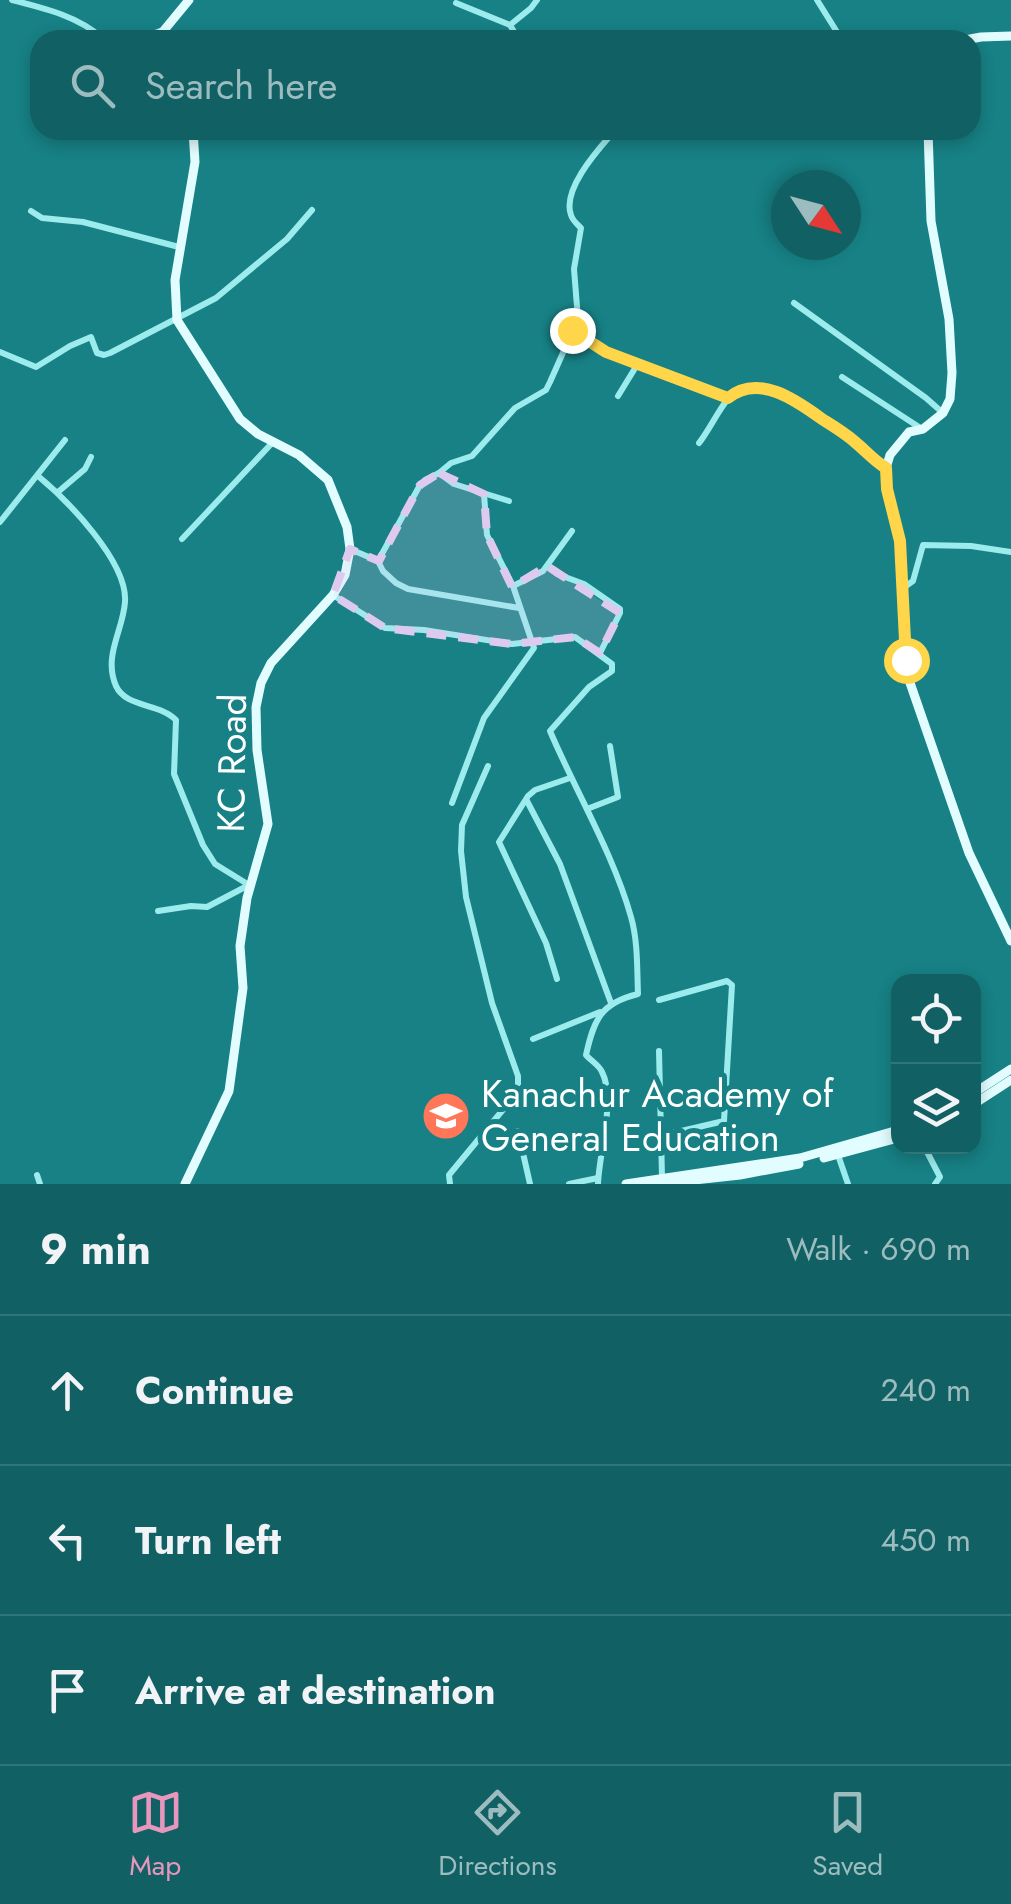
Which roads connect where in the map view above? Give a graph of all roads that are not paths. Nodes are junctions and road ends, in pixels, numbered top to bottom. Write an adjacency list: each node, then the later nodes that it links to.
1 (12, 0): 7 (street)
2 (189, 0): 8 (main road)
3 (536, 0): 6 (street)
4 (817, 0): 10 (street)
5 (456, 3): 6 (street)
6 (510, 24): 9 (street)
7 (93, 30)
8 (163, 30)
9 (513, 30)
10 (836, 30)
11 (1011, 36): 12 (main road)
12 (981, 37)
13 (194, 140): 18 (main road)
14 (607, 140): 21 (street)
15 (928, 140): 27 (main road)
16 (312, 210): 20 (street)
17 (31, 211): 18 (street)
18 (179, 248): 20 (main road)
19 (794, 302): 27 (street)
20 (177, 320): 22 (street); 30 (main road)
21 (572, 330): 23 (street); 34 (street)
22 (0, 352)
23 (636, 364): 25 (street); 26 (street)
24 (842, 376): 28 (street)
25 (618, 396)
26 (728, 398): 31 (street); 33 (street)
27 (943, 413): 28 (main road)
28 (923, 429): 33 (main road)
29 (64, 440): 35 (street)
30 (274, 442): 41 (street); 42 (main road)
31 (698, 443)
32 (92, 457): 36 (street)
33 (886, 468): 47 (main road)
34 (439, 473): 37 (street); 44 (street)
35 (38, 476): 36 (street); 39 (street)
36 (58, 492): 58 (street)
37 (484, 494): 38 (street); 46 (street)
38 (509, 501)
39 (0, 522)
40 (572, 531): 45 (street)
41 (182, 540)
42 (350, 548): 44 (street); 48 (main road, KC Road)
43 (1011, 552): 47 (street)
44 (378, 561): 49 (street)
45 (546, 566): 46 (street); 51 (street)
46 (513, 586): 49 (street)
47 (903, 588): 60 (main road)
48 (333, 595): 50 (street); 58 (main road, KC Road)
49 (519, 608): 50 (street)
50 (533, 642): 51 (street); 56 (street)
51 (600, 653): 54 (street)
52 (610, 746): 57 (street)
53 (488, 766): 85 (street)
54 (570, 778): 55 (street); 57 (street)
55 (526, 800): 61 (street); 63 (street)
56 (452, 803)
57 (586, 809): 63 (street)
58 (248, 885): 59 (street); 84 (main road, KC Road)
59 (158, 911)
60 (1011, 942)
61 (557, 979)
62 (659, 1000): 75 (street)
63 (611, 1004): 64 (street)
64 (602, 1012): 65 (street); 70 (street)
65 (533, 1039)
66 (659, 1052): 75 (street)
67 (1011, 1069): 69 (main road)
68 (1011, 1080): 72 (main road)
69 (981, 1088)
70 (606, 1092): 71 (street); 82 (street)
71 (550, 1094)
72 (981, 1099)
73 (518, 1131): 86 (street)
74 (891, 1132): 80 (main road)
75 (660, 1136): 81 (street)
76 (891, 1140): 78 (main road)
77 (928, 1154): 90 (street)
78 (838, 1155): 80 (main road); 89 (street)
79 (37, 1175): 83 (street)
80 (740, 1175): 81 (main road)
81 (660, 1180): 88 (main road)
82 (598, 1181): 87 (street)
83 (40, 1184)
84 (184, 1184)
85 (450, 1184)
86 (530, 1184)
87 (569, 1184)
88 (626, 1184)
89 (848, 1184)
90 (935, 1184)

